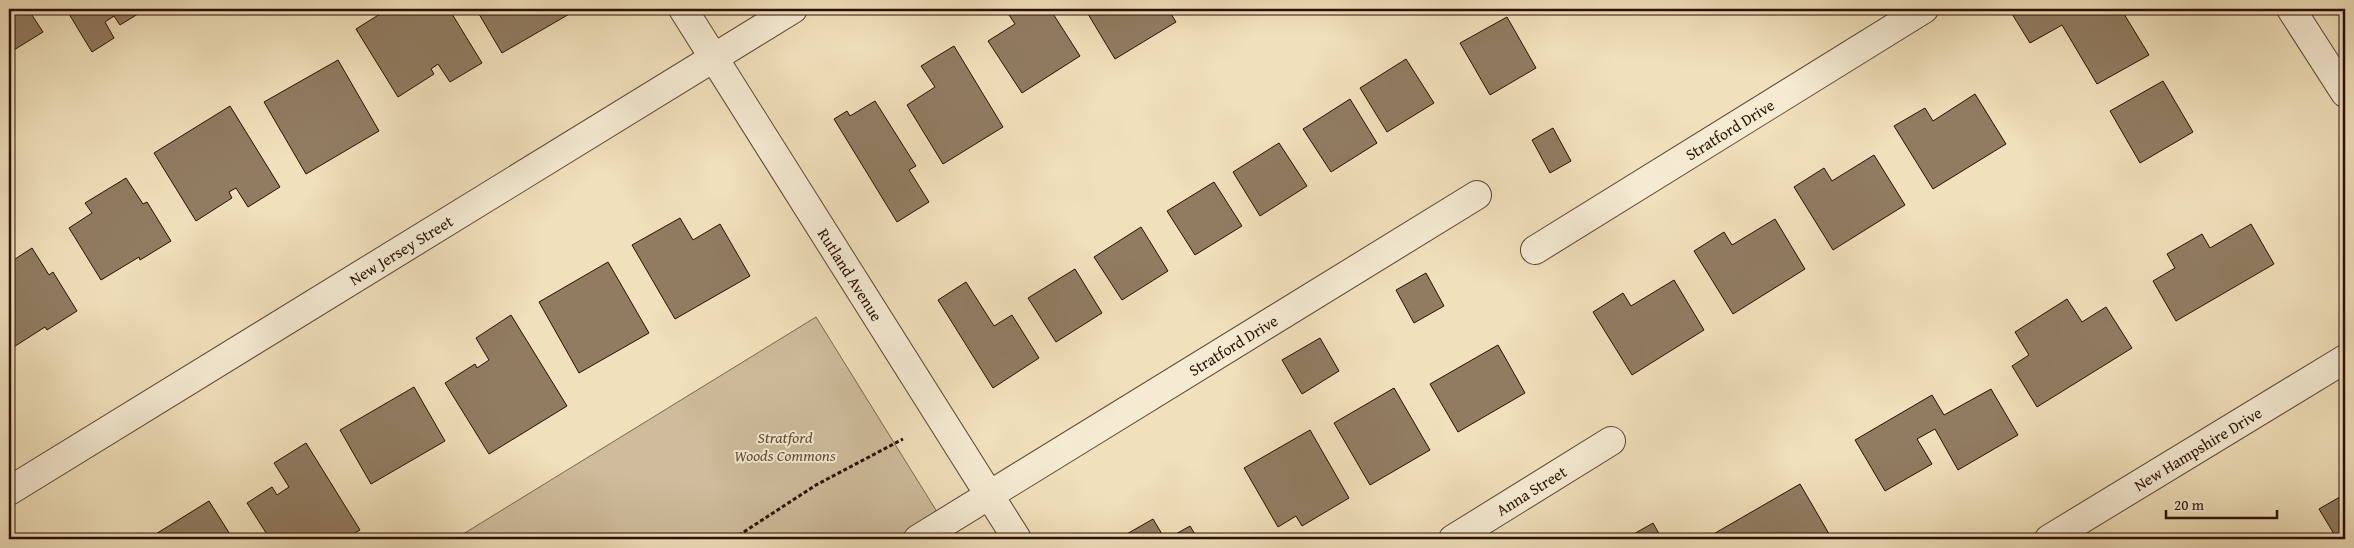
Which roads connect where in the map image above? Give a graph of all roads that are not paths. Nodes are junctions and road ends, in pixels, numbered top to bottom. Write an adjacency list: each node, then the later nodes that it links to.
1 (684, 9): 5 (street, Rutland Avenue)
2 (793, 9): 5 (street, New Jersey Street)
3 (1924, 9): 8 (street, Stratford Drive)
4 (2291, 9): 6 (street)
5 (714, 58): 11 (street, New Jersey Street); 12 (street, Rutland Avenue)
6 (2345, 93)
7 (1477, 195): 12 (street, Stratford Drive)
8 (1535, 250)
9 (2345, 358): 16 (street, New Hampshire Drive)
10 (1611, 441): 15 (street, Anna Street)
11 (9, 491)
12 (990, 495): 13 (street, Stratford Drive); 14 (street, Rutland Avenue)
13 (918, 539)
14 (1017, 539)
15 (1453, 539)
16 (2049, 539)

